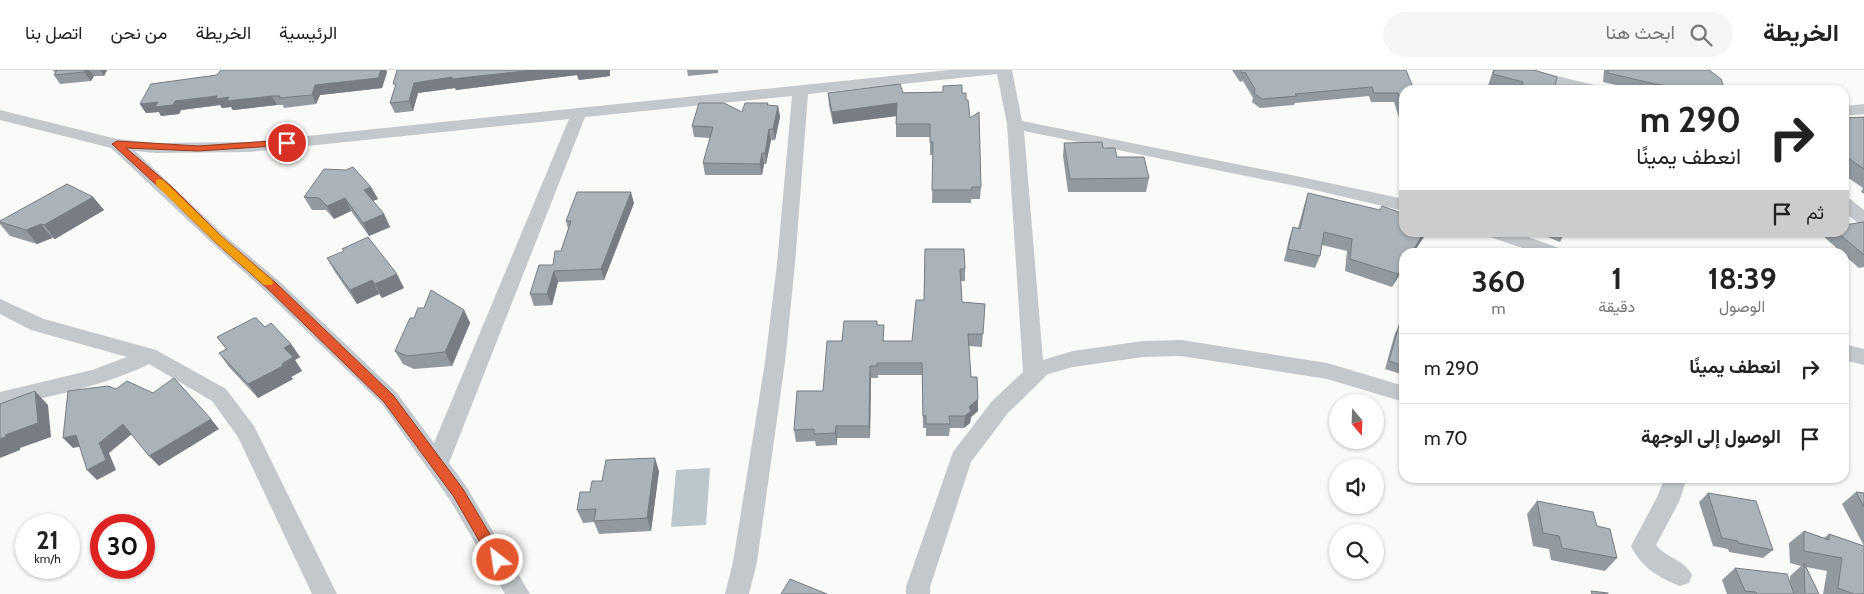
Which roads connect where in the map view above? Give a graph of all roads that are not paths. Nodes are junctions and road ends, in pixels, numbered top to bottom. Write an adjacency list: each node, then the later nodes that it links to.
1 (994, 70): 4 (street)
2 (1004, 70): 12 (street)
3 (1512, 70): 5 (street)
4 (934, 73): 6 (street)
5 (1576, 85)
6 (800, 90): 9 (street); 32 (street)
7 (1864, 109): 8 (street)
8 (1849, 110)
9 (579, 112): 14 (street); 27 (street)
10 (0, 115): 11 (street)
11 (19, 120): 13 (street); 14 (street)
12 (1015, 124): 15 (street); 24 (street)
13 (0, 132)
14 (117, 144): 27 (street)
15 (1399, 204)
16 (1849, 207): 17 (street)
17 (1864, 219)
18 (1508, 237): 19 (street)
19 (1540, 248)
20 (0, 306): 22 (street)
21 (1849, 353): 23 (street)
22 (149, 355): 26 (street); 30 (street)
23 (1864, 357)
24 (1034, 376): 25 (street); 33 (street)
25 (1399, 393)
26 (0, 400)
27 (437, 464): 31 (street)
28 (1674, 483): 29 (street)
29 (1680, 575)
30 (325, 594)
31 (518, 594)
32 (737, 594)
33 (918, 594)

